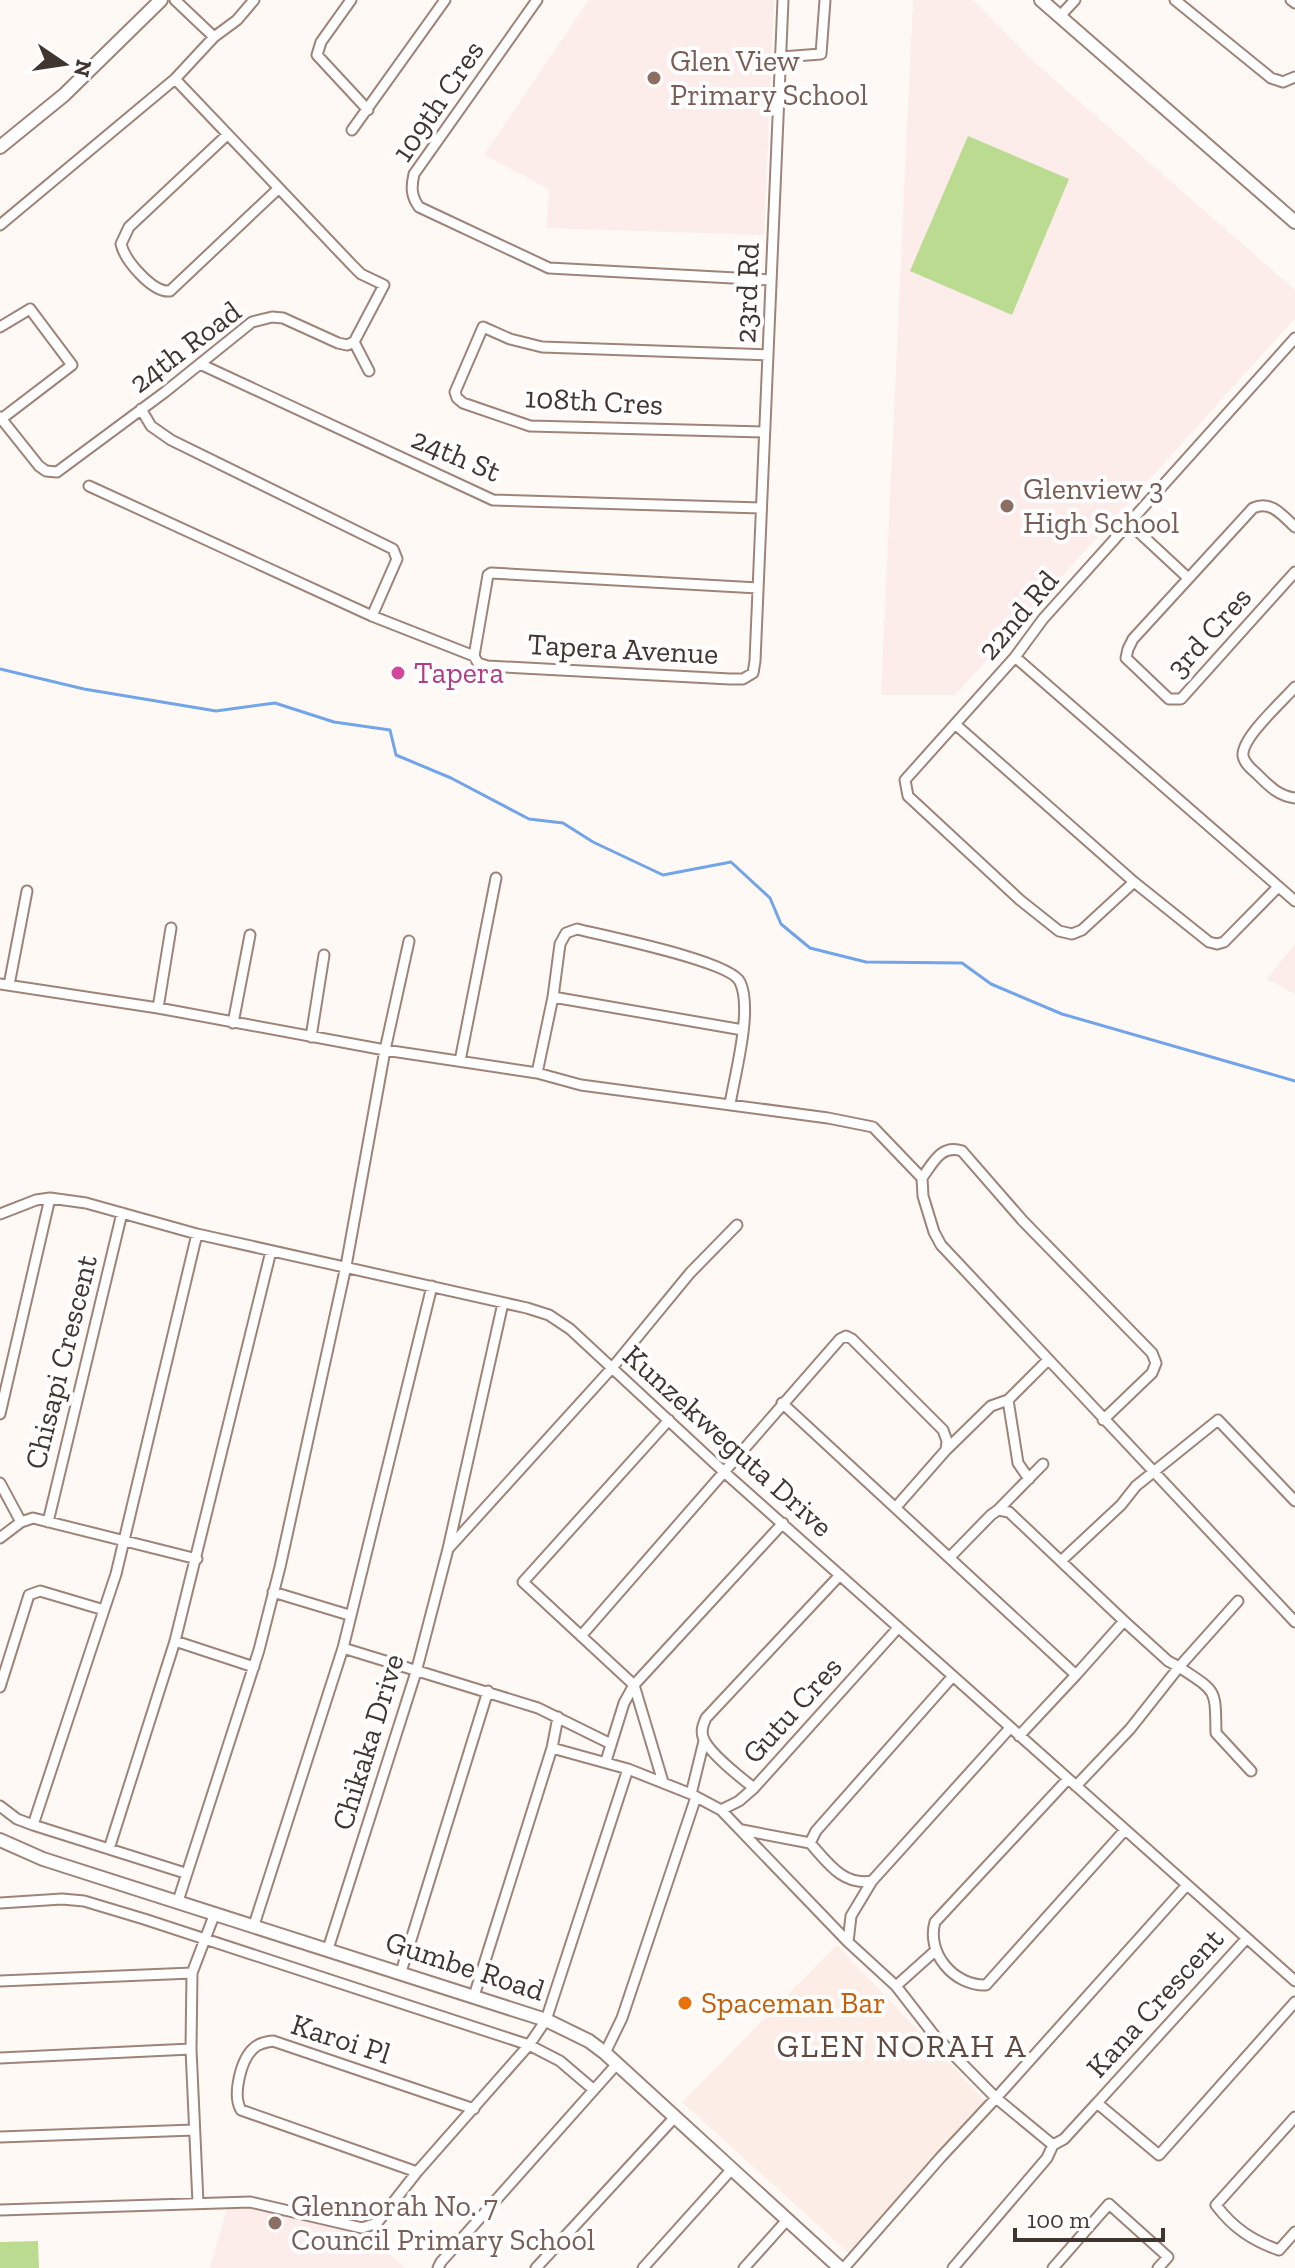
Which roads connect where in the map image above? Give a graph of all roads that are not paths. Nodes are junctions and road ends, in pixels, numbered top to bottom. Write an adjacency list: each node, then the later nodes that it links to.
1 (161, 0): 20 (street)
2 (175, 0): 13 (street)
3 (254, 0): 13 (street)
4 (351, 0): 17 (street)
5 (445, 0): 17 (street)
6 (537, 0): 24 (street, 109th Cres)
7 (783, 0): 14 (street, 23rd Rd)
8 (825, 0): 14 (street)
9 (1041, 0): 12 (street)
10 (1075, 0): 12 (street)
11 (1175, 0): 15 (street)
12 (1060, 16): 22 (street)
13 (214, 37): 16 (street)
14 (781, 57): 24 (street, 23rd Rd)
15 (1295, 77)
16 (175, 79): 19 (street); 23 (street)
17 (368, 110): 18 (street)
18 (352, 130)
19 (227, 135): 21 (street); 21 (street)
20 (0, 147)
21 (278, 189): 27 (street)
22 (1295, 222)
23 (0, 225)
24 (771, 280): 28 (street, 23rd Rd)
25 (0, 327): 32 (street)
26 (1295, 338): 36 (street, 22nd Rd)
27 (354, 342): 29 (street, 24th Road); 30 (street)
28 (768, 355): 33 (street, 23rd Rd); 33 (street, 108th Cres)
29 (200, 364): 31 (street, 24th Road); 35 (street, 24th St)
30 (369, 371)
31 (141, 409): 32 (street, 24th Road); 41 (street)
32 (1, 419)
33 (764, 432): 35 (street, 23rd Rd)
34 (89, 486): 41 (street)
35 (761, 508): 40 (street, 23rd Rd)
36 (1130, 524): 39 (street); 43 (street, 22nd Rd)
37 (1295, 527): 39 (street, 3rd Cres)
38 (1295, 572): 39 (street, 3rd Cres)
39 (1187, 577)
40 (758, 588): 42 (street); 42 (street, Tapera Avenue)
41 (372, 616): 42 (street)
42 (474, 656)
43 (1015, 657): 45 (street, 22nd Rd); 49 (street)
44 (1295, 687): 46 (street)
45 (955, 724): 48 (street); 48 (street, 22nd Rd)
46 (1295, 798)
47 (496, 878): 63 (street)
48 (1134, 882): 49 (street)
49 (1278, 887): 51 (street)
50 (27, 891): 56 (street)
51 (1295, 901)
52 (171, 928): 58 (street)
53 (250, 935): 59 (street)
54 (409, 941): 62 (street)
55 (324, 955): 61 (street)
56 (4, 985): 58 (street)
57 (553, 997): 60 (street); 60 (street); 64 (street)
58 (158, 1008): 59 (street)
59 (233, 1023): 61 (street)
60 (743, 1030): 65 (street)
61 (311, 1037): 62 (street)
62 (385, 1050): 63 (street); 73 (street)
63 (460, 1061): 64 (street)
64 (537, 1073): 65 (street)
65 (730, 1104): 66 (street)
66 (922, 1178): 76 (street); 82 (street)
67 (50, 1198): 68 (street, Kunzekweguta Drive); 69 (street, Kunzekweguta Drive); 80 (street)
68 (122, 1213): 71 (street, Kunzekweguta Drive); 93 (street, Chisapi Crescent)
69 (0, 1214)
70 (737, 1225): 77 (street, Chikaka Drive)
71 (197, 1234): 72 (street, Kunzekweguta Drive); 96 (street)
72 (271, 1251): 73 (street, Kunzekweguta Drive); 99 (street)
73 (346, 1266): 74 (street, Kunzekweguta Drive); 102 (street)
74 (432, 1286): 75 (street, Kunzekweguta Drive); 105 (street)
75 (503, 1303): 77 (street, Kunzekweguta Drive); 97 (street, Chikaka Drive)
76 (1048, 1360): 78 (street); 82 (street)
77 (612, 1368): 81 (street, Kunzekweguta Drive); 97 (street, Chikaka Drive)
78 (1008, 1400): 83 (street); 87 (street)
79 (782, 1403): 83 (street); 85 (street); 90 (street)
80 (0, 1414)
81 (669, 1420): 85 (street, Kunzekweguta Drive); 109 (street)
82 (1103, 1420): 86 (street)
83 (946, 1450): 90 (street)
84 (1043, 1464): 87 (street)
85 (723, 1471): 94 (street, Kunzekweguta Drive); 109 (street)
86 (1153, 1471): 89 (street); 100 (street); 107 (street)
87 (1029, 1479): 91 (street)
88 (0, 1483): 92 (street)
89 (1295, 1501)
90 (896, 1507): 98 (street)
91 (998, 1510): 98 (street); 100 (street)
92 (21, 1522): 93 (street); 95 (street)
93 (48, 1522): 96 (street)
94 (783, 1523): 101 (street, Kunzekweguta Drive); 117 (street)
95 (0, 1538)
96 (123, 1541): 99 (street); 104 (street)
97 (448, 1549): 114 (street, Chikaka Drive)
98 (950, 1557): 115 (street)
99 (197, 1559): 110 (street)
100 (1061, 1561): 106 (street)
101 (840, 1575): 108 (street, Kunzekweguta Drive); 123 (street, Gutu Cres)
102 (273, 1592): 105 (street); 112 (street)
103 (1238, 1601): 113 (street)
104 (104, 1610): 118 (street); 135 (street)
105 (349, 1615): 111 (street)
106 (1124, 1621): 113 (street); 115 (street)
107 (1295, 1622)
108 (898, 1628): 116 (street, Kunzekweguta Drive); 131 (street, Gutu Cres)
109 (581, 1636): 117 (street)
110 (175, 1641): 112 (street); 140 (street)
111 (343, 1648): 114 (street); 147 (street)
112 (254, 1667): 141 (street)
113 (1179, 1667): 128 (street); 130 (street)
114 (416, 1672): 119 (street); 151 (street, Chikaka Drive)
115 (1076, 1675): 122 (street)
116 (953, 1676): 121 (street, Kunzekweguta Drive); 139 (street)
117 (634, 1685): 124 (street); 129 (street)
118 (0, 1687)
119 (488, 1691): 120 (street); 153 (street)
120 (558, 1717): 124 (street); 125 (street)
121 (1010, 1728): 122 (street, Kunzekweguta Drive); 142 (street)
122 (1019, 1736): 130 (street, Kunzekweguta Drive)
123 (704, 1741): 131 (street, Gutu Cres); 132 (street)
124 (611, 1744): 126 (street)
125 (552, 1748): 126 (street); 158 (street)
126 (606, 1761): 127 (street)
127 (628, 1769): 129 (street); 160 (street)
128 (1251, 1771)
129 (663, 1782): 132 (street)
130 (1072, 1782): 137 (street, Kunzekweguta Drive); 152 (street)
131 (754, 1788): 134 (street)
132 (694, 1796): 134 (street); 163 (street)
133 (0, 1806): 135 (street)
134 (721, 1810): 136 (street)
135 (33, 1825): 140 (street)
136 (742, 1830): 139 (street); 150 (street)
137 (1125, 1830): 143 (street, Kunzekweguta Drive); 152 (street)
138 (0, 1840): 144 (street, Gumbe Road)
139 (810, 1843): 142 (street)
140 (109, 1849): 141 (street)
141 (185, 1873): 144 (street)
142 (872, 1881): 150 (street)
143 (1187, 1885): 148 (street, Kunzekweguta Drive); 167 (street)
144 (178, 1901): 146 (street, Gumbe Road)
145 (0, 1903): 149 (street)
146 (215, 1913): 147 (street, Gumbe Road); 149 (street)
147 (254, 1925): 151 (street, Gumbe Road)
148 (1247, 1938): 156 (street, Kunzekweguta Drive); 168 (street, Kana Crescent)
149 (206, 1939): 154 (street); 161 (street)
150 (848, 1942): 157 (street)
151 (328, 1949): 153 (street, Gumbe Road)
152 (935, 1951): 157 (street)
153 (401, 1972): 158 (street, Gumbe Road)
154 (192, 1973): 155 (street); 162 (street)
155 (0, 1981)
156 (1295, 1981)
157 (896, 1986): 167 (street)
158 (474, 1996): 160 (street, Gumbe Road)
159 (1295, 2002): 168 (street, Kana Crescent)
160 (546, 2020): 161 (street); 163 (street, Gumbe Road)
161 (529, 2045): 166 (street); 169 (street)
162 (191, 2049): 164 (street); 172 (street)
163 (605, 2053): 165 (street, Gumbe Road)
164 (0, 2058)
165 (616, 2065): 166 (street); 171 (street, Gumbe Road)
166 (594, 2090): 181 (street)
167 (996, 2098): 174 (street); 185 (street)
168 (1097, 2103): 174 (street)
169 (474, 2109): 176 (street); 176 (street, Karoi Pl)
170 (1295, 2117): 180 (street)
171 (674, 2118): 175 (street, Gumbe Road); 182 (street)
172 (194, 2130): 173 (street); 177 (street)
173 (0, 2137)
174 (1053, 2145): 186 (street)
175 (731, 2170): 179 (street, Gumbe Road); 183 (street)
176 (417, 2172): 177 (street)
177 (198, 2203): 178 (street)
178 (0, 2210)
179 (787, 2220): 184 (street); 185 (street, Gumbe Road)
180 (1295, 2232)
181 (438, 2268)
182 (536, 2268)
183 (643, 2268)
184 (744, 2268)
185 (842, 2268)
186 (953, 2268)
187 (1053, 2268): 188 (street)
188 (1158, 2268)

